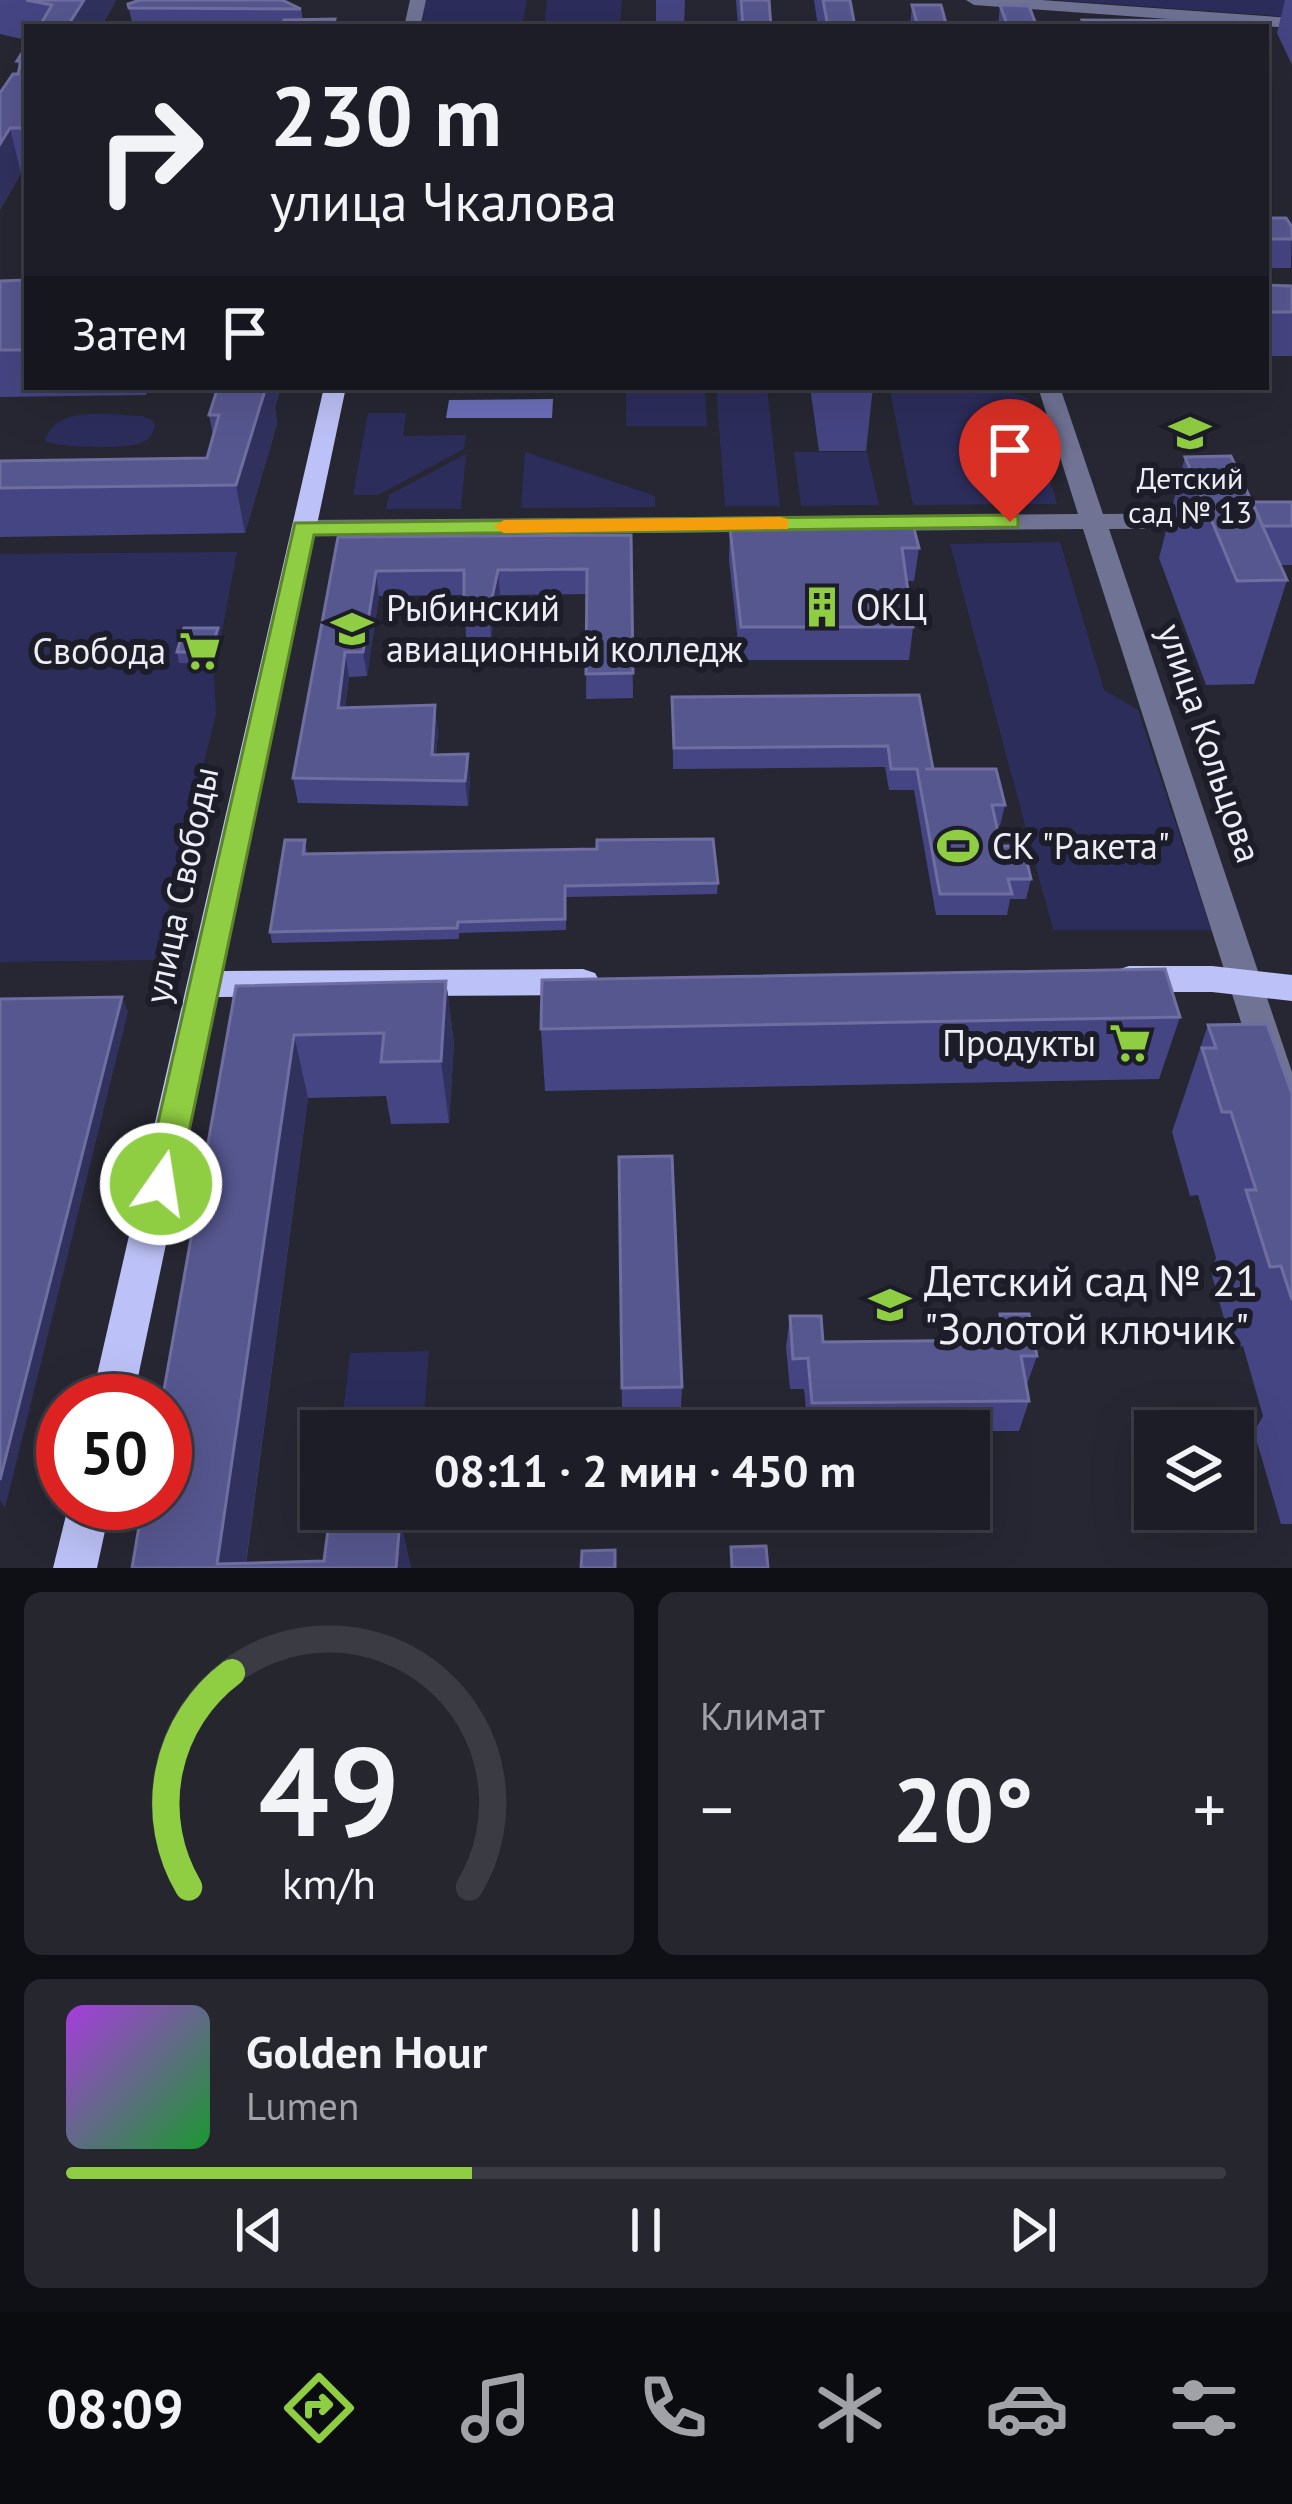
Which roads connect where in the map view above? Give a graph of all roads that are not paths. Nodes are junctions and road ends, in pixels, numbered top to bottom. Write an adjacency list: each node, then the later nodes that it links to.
1 (974, 0): 2 (street)
2 (1292, 23)
3 (334, 390): 7 (main road, улица Свободы)
4 (1050, 390): 6 (street, улица Кольцова)
5 (1292, 520): 6 (street)
6 (1094, 522): 7 (street); 10 (street, улица Кольцова)
7 (304, 528): 11 (main road, улица Свободы)
8 (1096, 979): 10 (main road)
9 (620, 982): 11 (main road)
10 (1246, 982): 12 (main road); 13 (street, улица Кольцова)
11 (206, 984): 14 (main road, улица Свободы)
12 (1292, 988)
13 (1292, 1125)
14 (118, 1374)
15 (84, 1530): 16 (main road)
16 (75, 1568)

